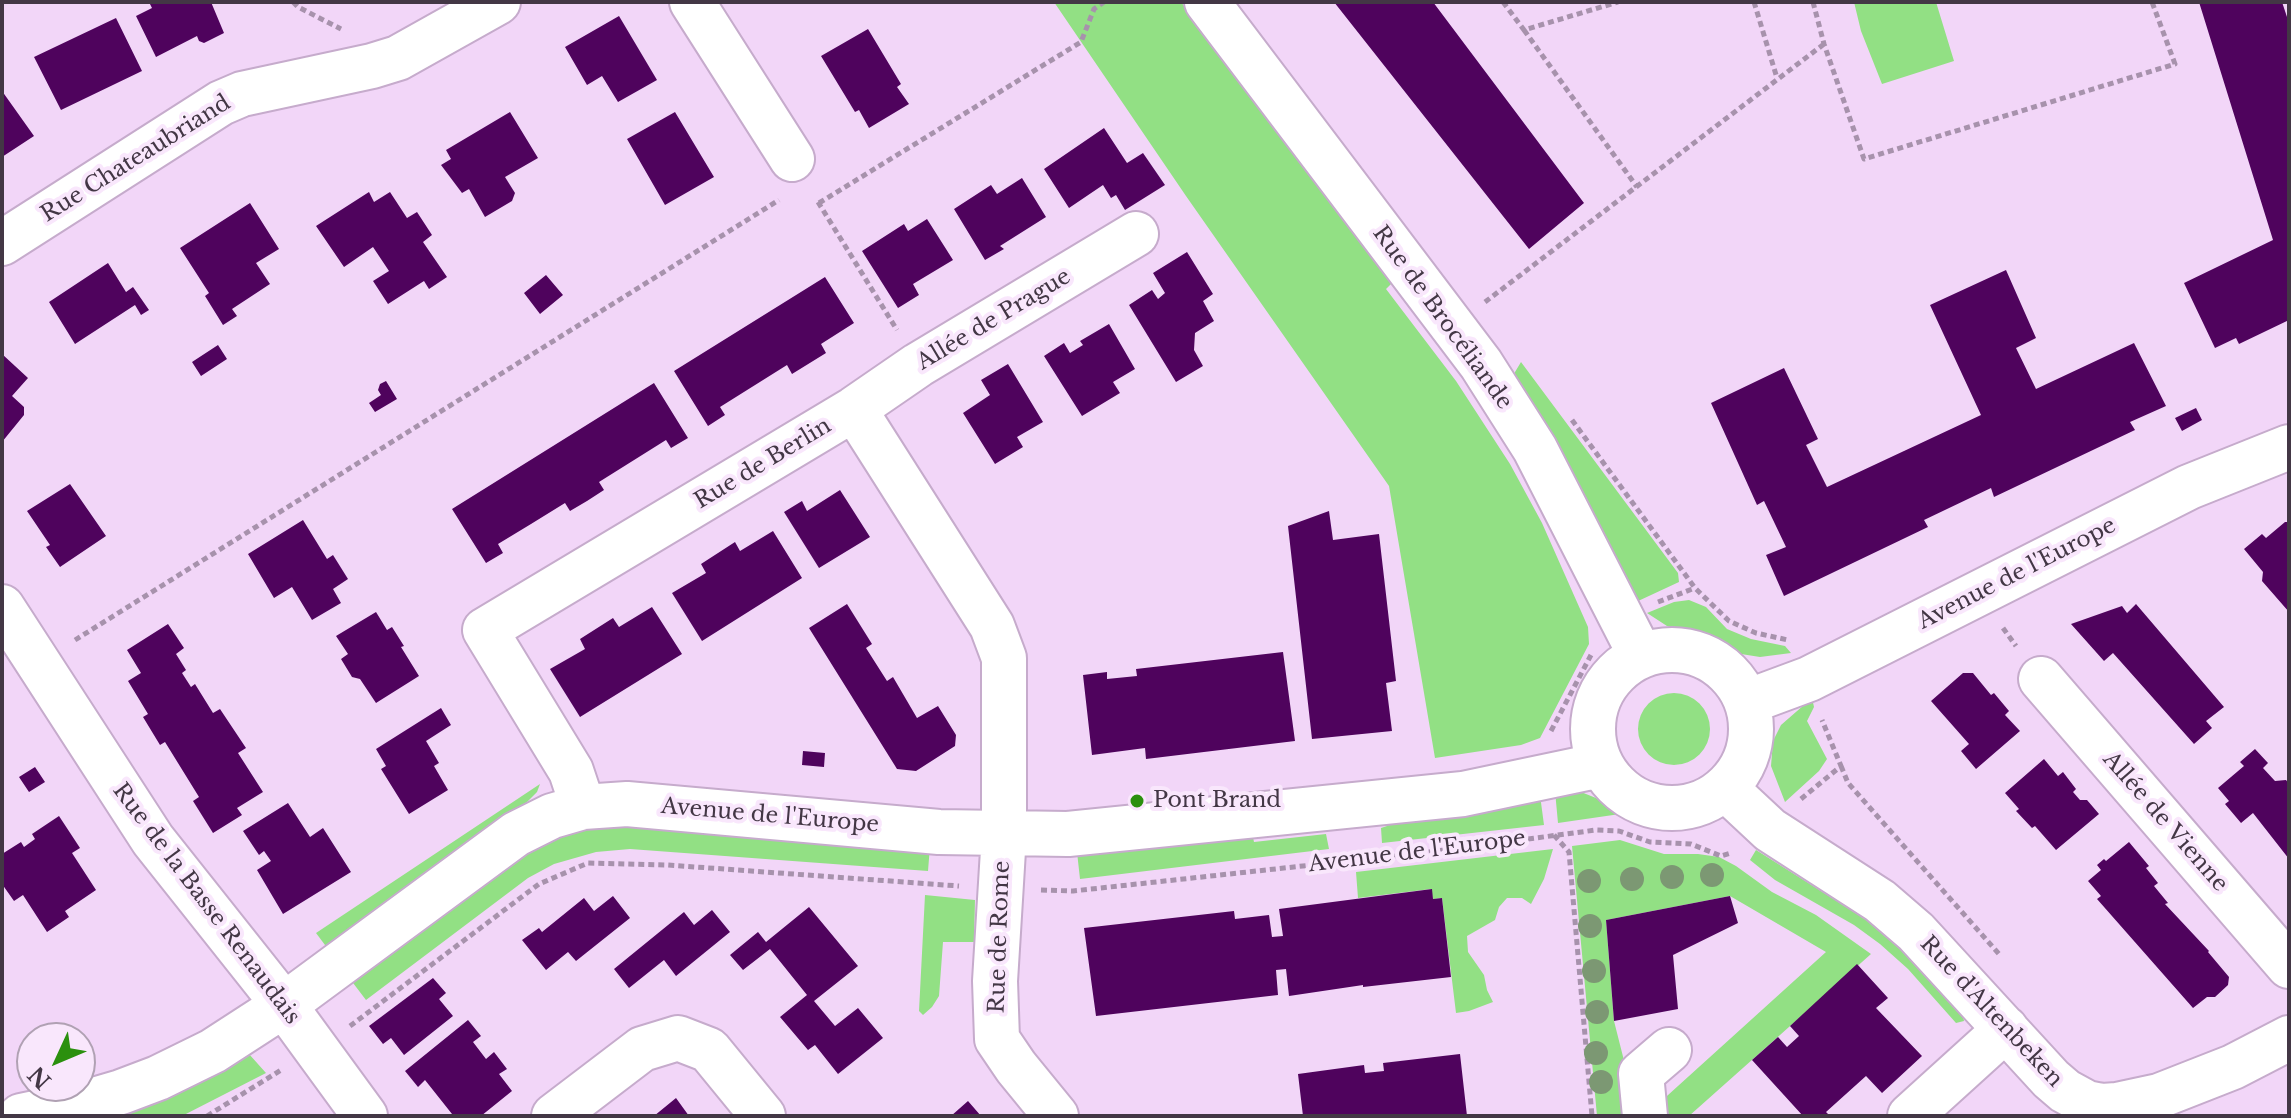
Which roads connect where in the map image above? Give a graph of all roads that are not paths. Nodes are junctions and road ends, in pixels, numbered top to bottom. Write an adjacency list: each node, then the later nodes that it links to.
1 (498, 2): 6 (street, Rue Chateaubriand)
2 (692, 2): 4 (street)
3 (1207, 2): 10 (street, Rue de Brocéliande)
4 (786, 180)
5 (1136, 234): 7 (street, Allée de Prague)
6 (2, 243)
7 (854, 409): 15 (street, Rue de Berlin); 16 (street, Rue de Berlin)
8 (2289, 447): 12 (street, Avenue de l'Europe)
9 (2, 607): 18 (street, Rue de la Basse Renaudais)
10 (1641, 656): 12 (street); 13 (street)
11 (2041, 679): 17 (street, Allée de Vienne)
12 (1747, 702): 14 (street)
13 (1601, 765): 14 (street); 16 (street, Avenue de l'Europe)
14 (1725, 788): 19 (street, Rue d'Altenbeken)
15 (583, 807): 16 (street, Avenue de l'Europe); 18 (street, Avenue de l'Europe)
16 (1004, 834): 26 (street, Rue de Rome)
17 (2289, 966)
18 (284, 1005): 22 (street, Avenue de l'Europe); 23 (street, Rue de la Basse Renaudais)
19 (2006, 1029): 20 (street, Rue d'Altenbeken); 28 (street)
20 (2289, 1038)
21 (1669, 1050): 27 (street)
22 (21, 1116)
23 (365, 1116)
24 (554, 1116): 25 (street)
25 (763, 1116)
26 (1056, 1116)
27 (1645, 1116)
28 (1910, 1116)

